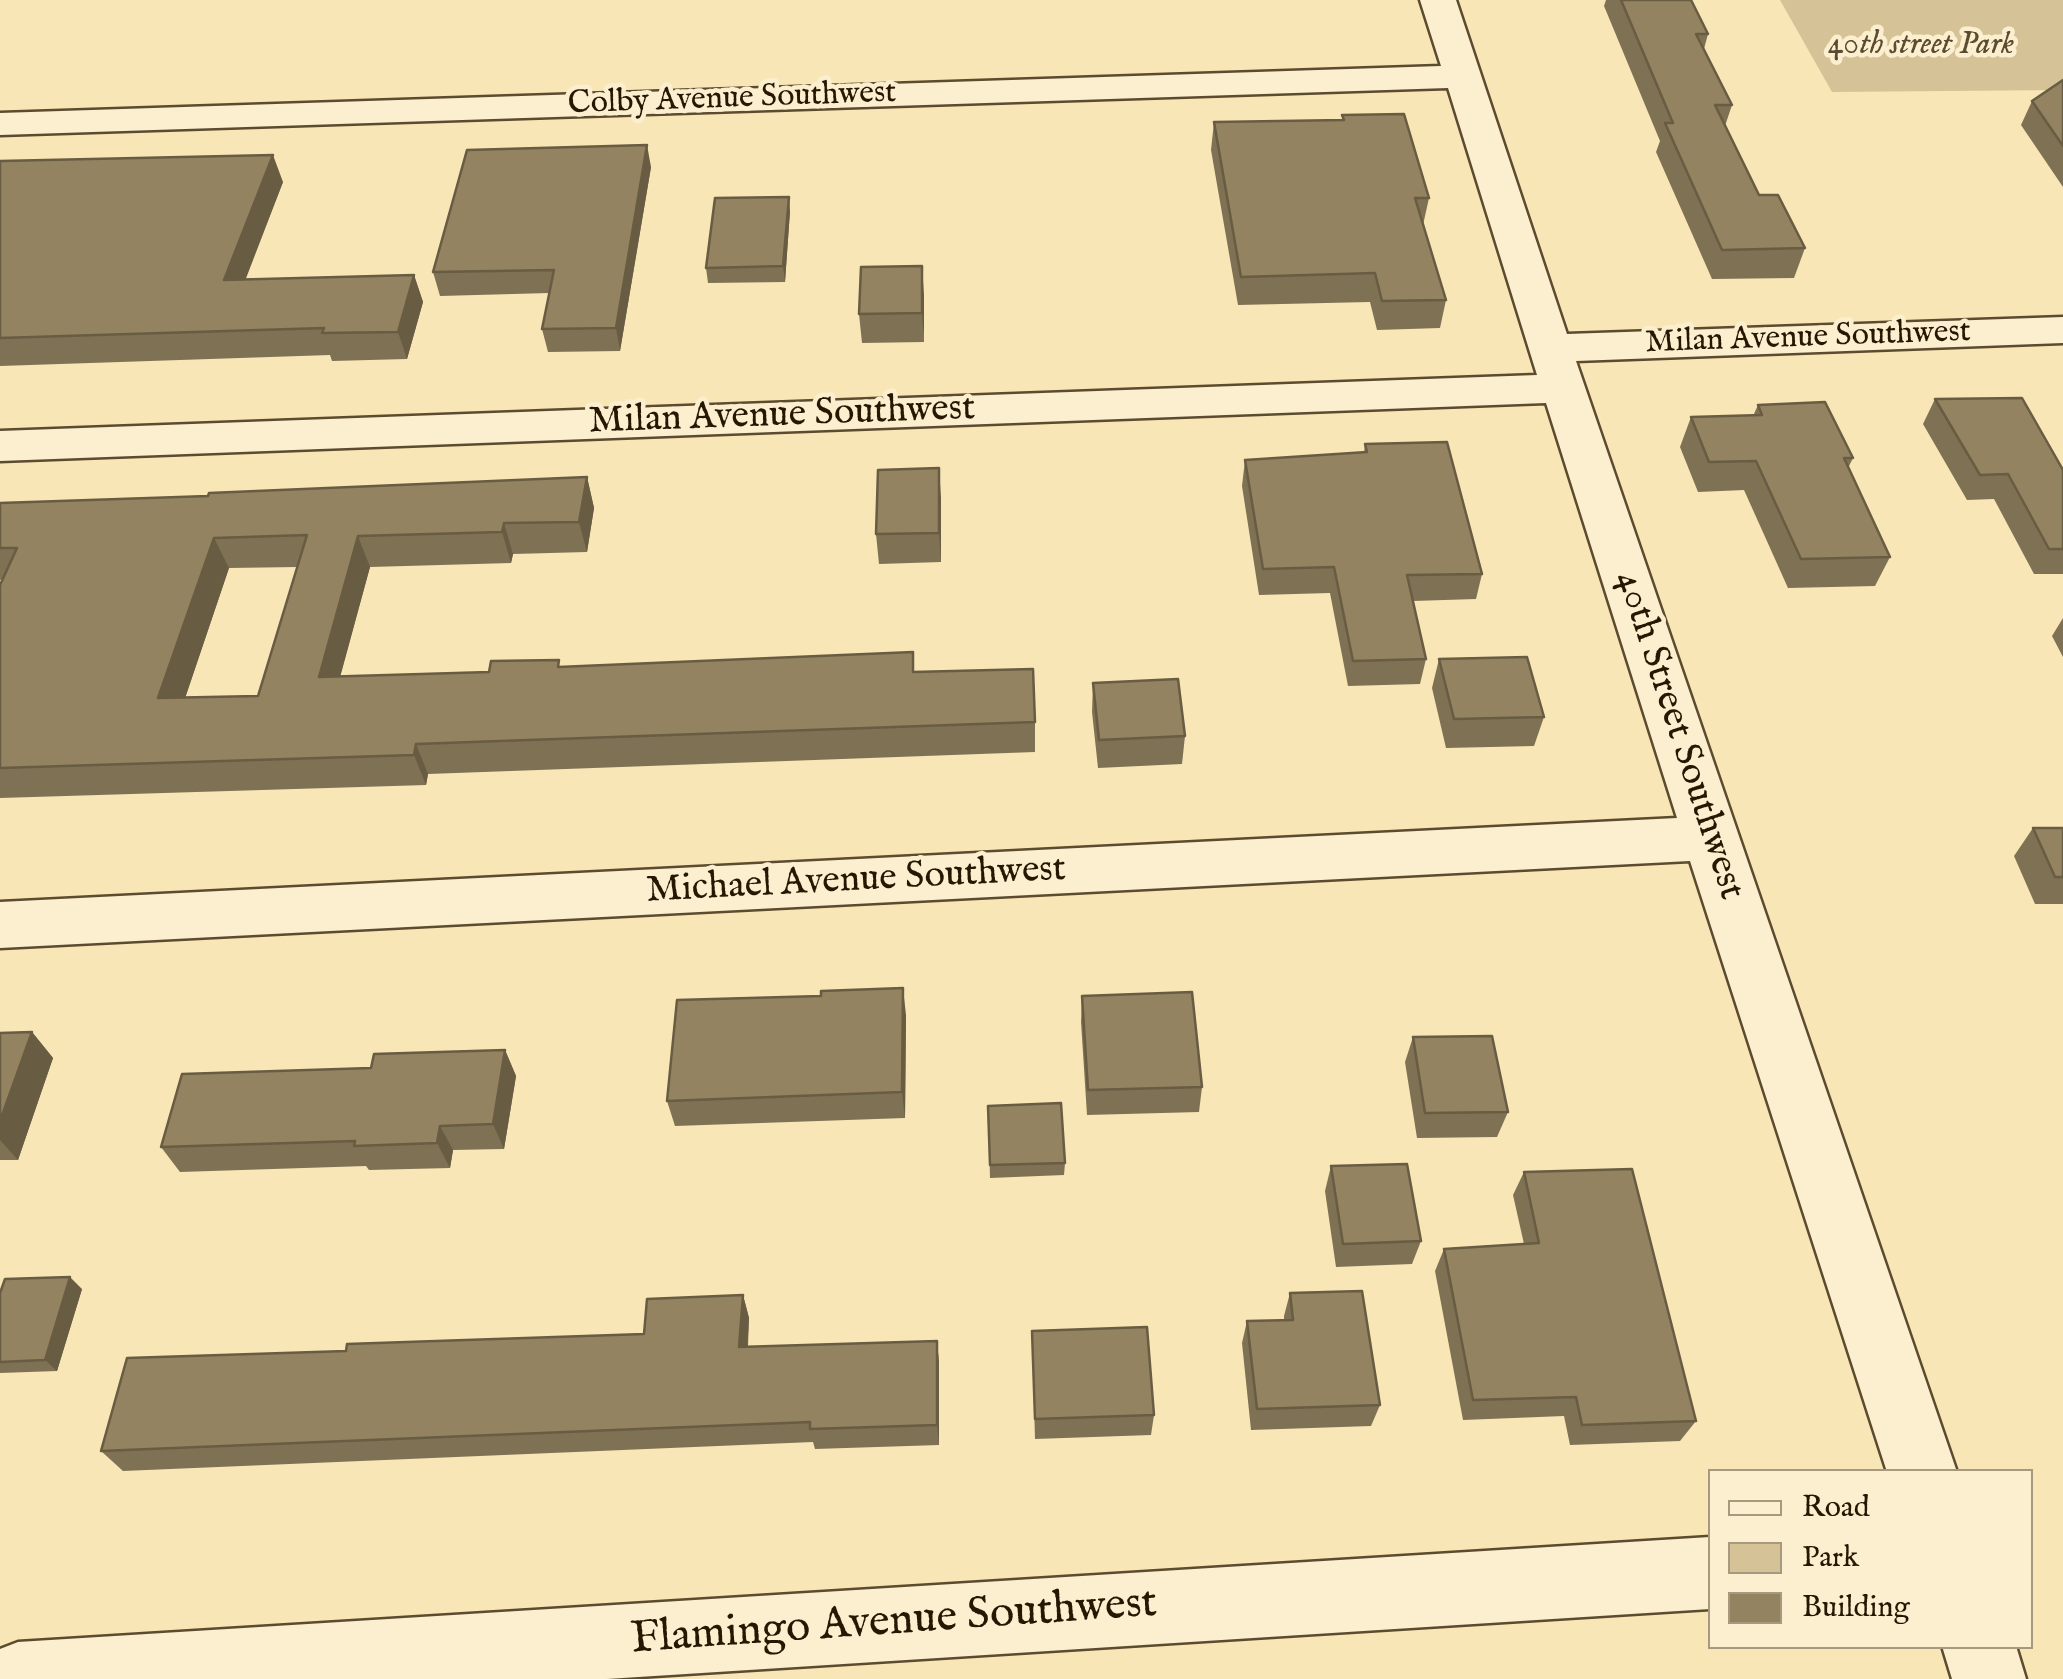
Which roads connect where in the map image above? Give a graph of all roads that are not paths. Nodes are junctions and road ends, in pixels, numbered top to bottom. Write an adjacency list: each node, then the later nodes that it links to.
1 (1438, 0): 2 (street, 40th Street Southwest)
2 (1463, 76): 3 (street, Colby Avenue Southwest); 5 (street, 40th Street Southwest)
3 (0, 124)
4 (2063, 330): 5 (street, Milan Avenue Southwest)
5 (1559, 368): 6 (street, Milan Avenue Southwest); 7 (street, 40th Street Southwest)
6 (0, 446)
7 (1712, 838): 8 (street, Michael Avenue Southwest); 9 (street, 40th Street Southwest)
8 (0, 925)
9 (1921, 1469)
10 (1708, 1573): 12 (street, Flamingo Avenue Southwest)
11 (1979, 1649): 13 (street)
12 (18, 1679)
13 (1989, 1679)

